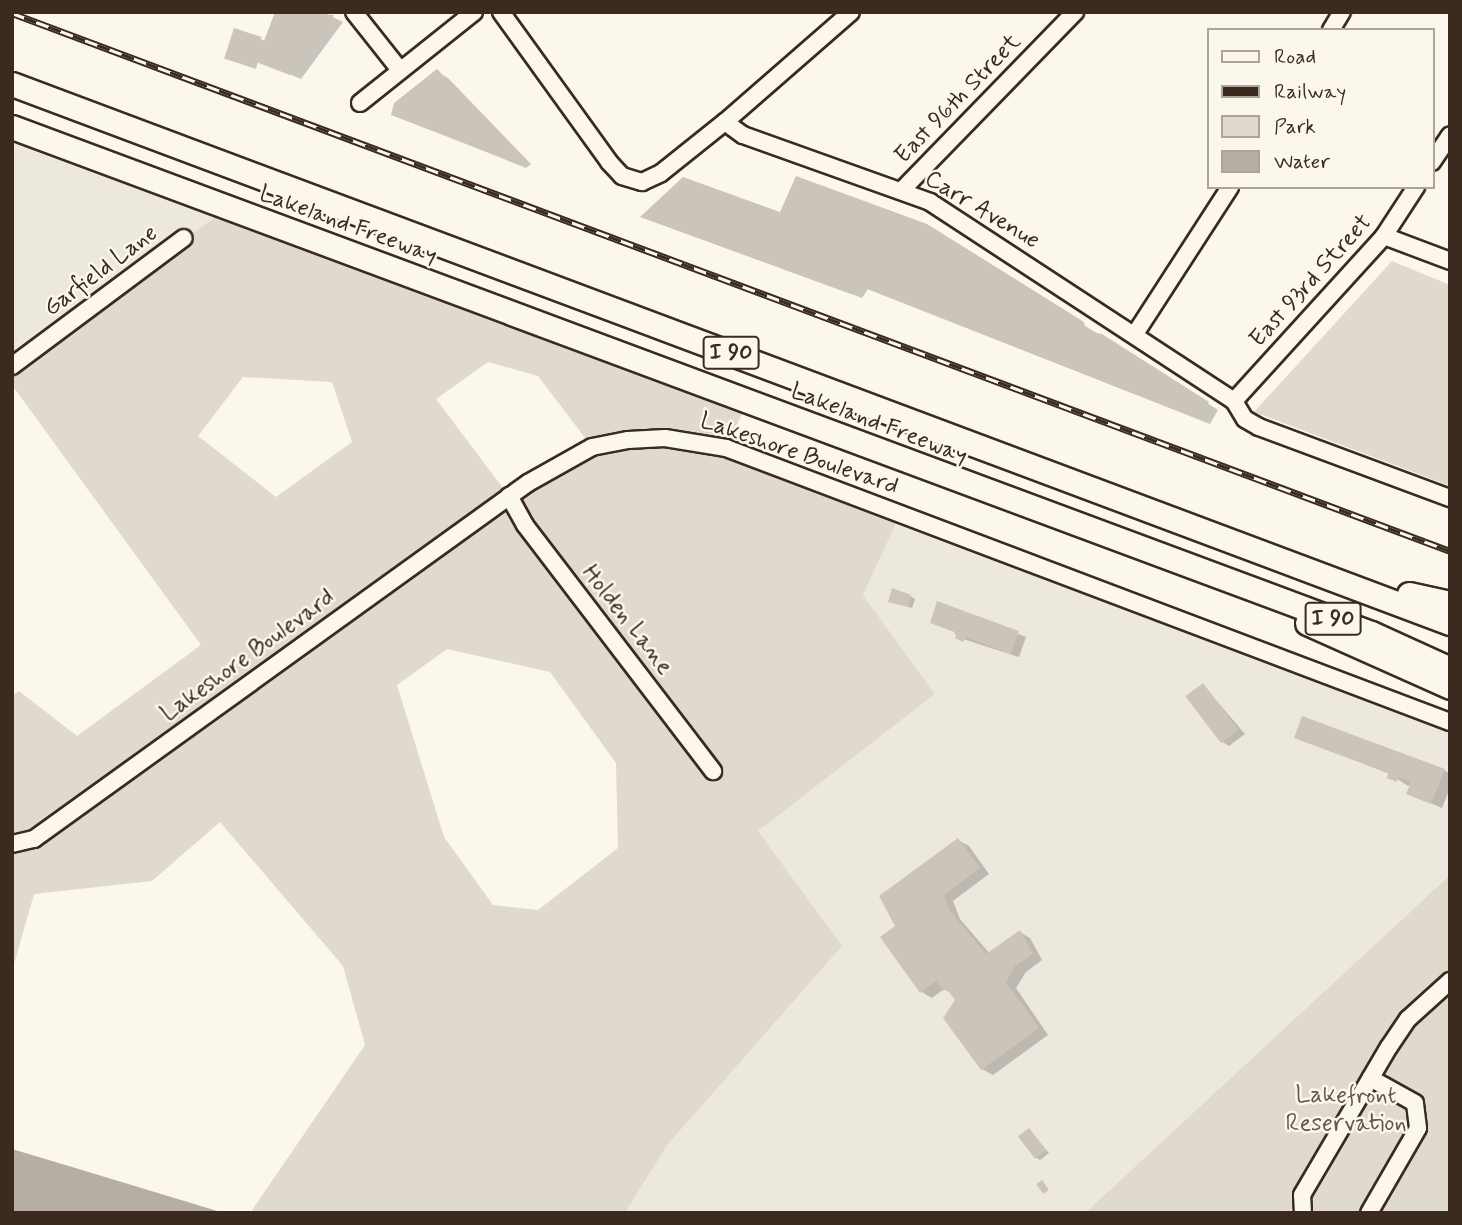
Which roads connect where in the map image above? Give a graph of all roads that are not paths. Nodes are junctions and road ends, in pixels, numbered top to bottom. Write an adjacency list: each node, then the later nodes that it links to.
1 (354, 12): 8 (street)
2 (474, 12): 8 (street)
3 (501, 12): 11 (street)
4 (851, 12): 11 (street)
5 (1075, 12): 15 (street, East 96th Street)
6 (1342, 12): 7 (street)
7 (1332, 28)
8 (400, 70): 10 (street)
9 (12, 84): 27 (highway, Lakeland Freeway / I 90)
10 (360, 103)
11 (725, 122): 15 (street, Carr Avenue)
12 (12, 127): 26 (highway, Lakeland Freeway / I 90)
13 (1450, 135): 14 (street)
14 (1434, 159)
15 (903, 189): 21 (street, Carr Avenue)
16 (1229, 189): 21 (street)
17 (1415, 189): 18 (street, East 93rd Street)
18 (1384, 236): 20 (street); 23 (street, East 93rd Street)
19 (184, 238): 22 (street, Garfield Lane)
20 (1450, 261)
21 (1135, 334): 23 (street, Carr Avenue)
22 (12, 366)
23 (1234, 401): 25 (street, Carr Avenue)
24 (509, 496): 32 (street, Lakeshore Boulevard); 33 (street, Holden Lane); 34 (street, Lakeshore Boulevard)
25 (1450, 498)
26 (1214, 575): 30 (highway, Lakeland Freeway / I 90); 31 (highway)
27 (1332, 575): 28 (highway); 29 (highway, Lakeland Freeway / I 90)
28 (1450, 603)
29 (1450, 623)
30 (1450, 669)
31 (1450, 687)
32 (1450, 722)
33 (713, 771)
34 (12, 844)
35 (1450, 981): 36 (street)
36 (1370, 1078): 37 (street); 38 (street)
37 (1303, 1213)
38 (1369, 1213)

